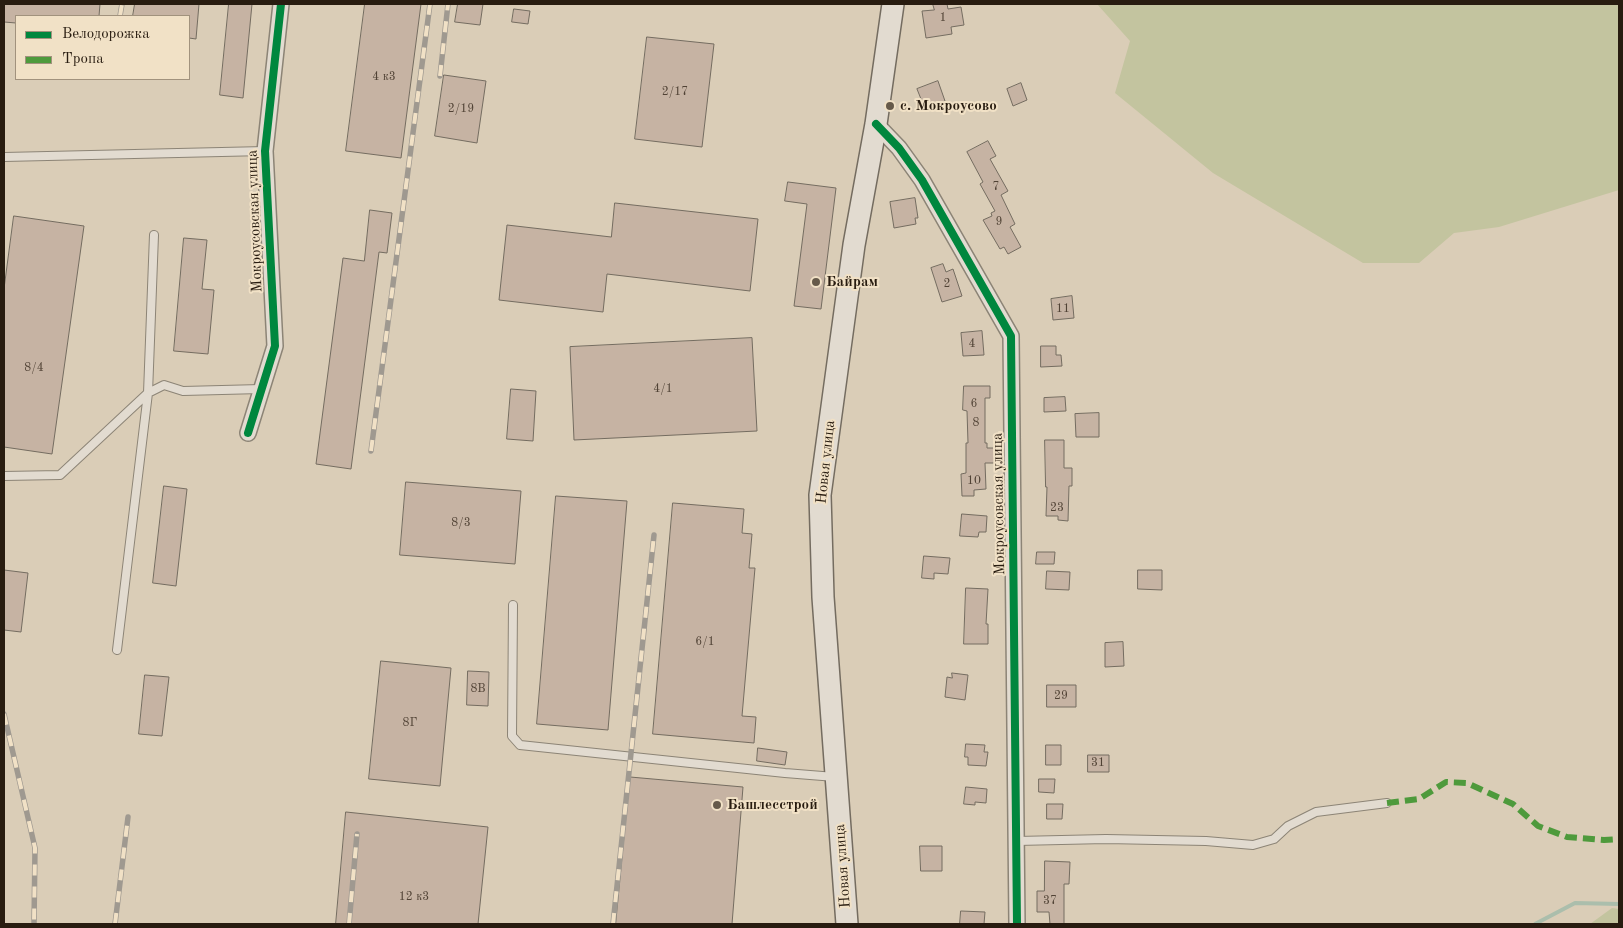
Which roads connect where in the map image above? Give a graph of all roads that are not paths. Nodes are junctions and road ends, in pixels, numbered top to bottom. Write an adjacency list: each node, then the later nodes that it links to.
1 (281, 4): 4 (street, Мокроусовская улица)
2 (893, 4): 3 (main road, Новая улица)
3 (876, 124): 13 (main road, Новая улица); 15 (street, Мокроусовская улица)
4 (265, 151): 5 (lane); 7 (street, Мокроусовская улица)
5 (4, 157)
6 (154, 235): 8 (lane)
7 (261, 389): 8 (lane); 9 (street, Мокроусовская улица)
8 (148, 393): 10 (lane); 12 (lane)
9 (248, 433)
10 (4, 476)
11 (513, 605): 13 (lane)
12 (118, 650)
13 (836, 777): 16 (main road, Новая улица)
14 (1387, 803): 15 (lane)
15 (1017, 841): 17 (street, Мокроусовская улица)
16 (847, 924)
17 (1017, 924)

